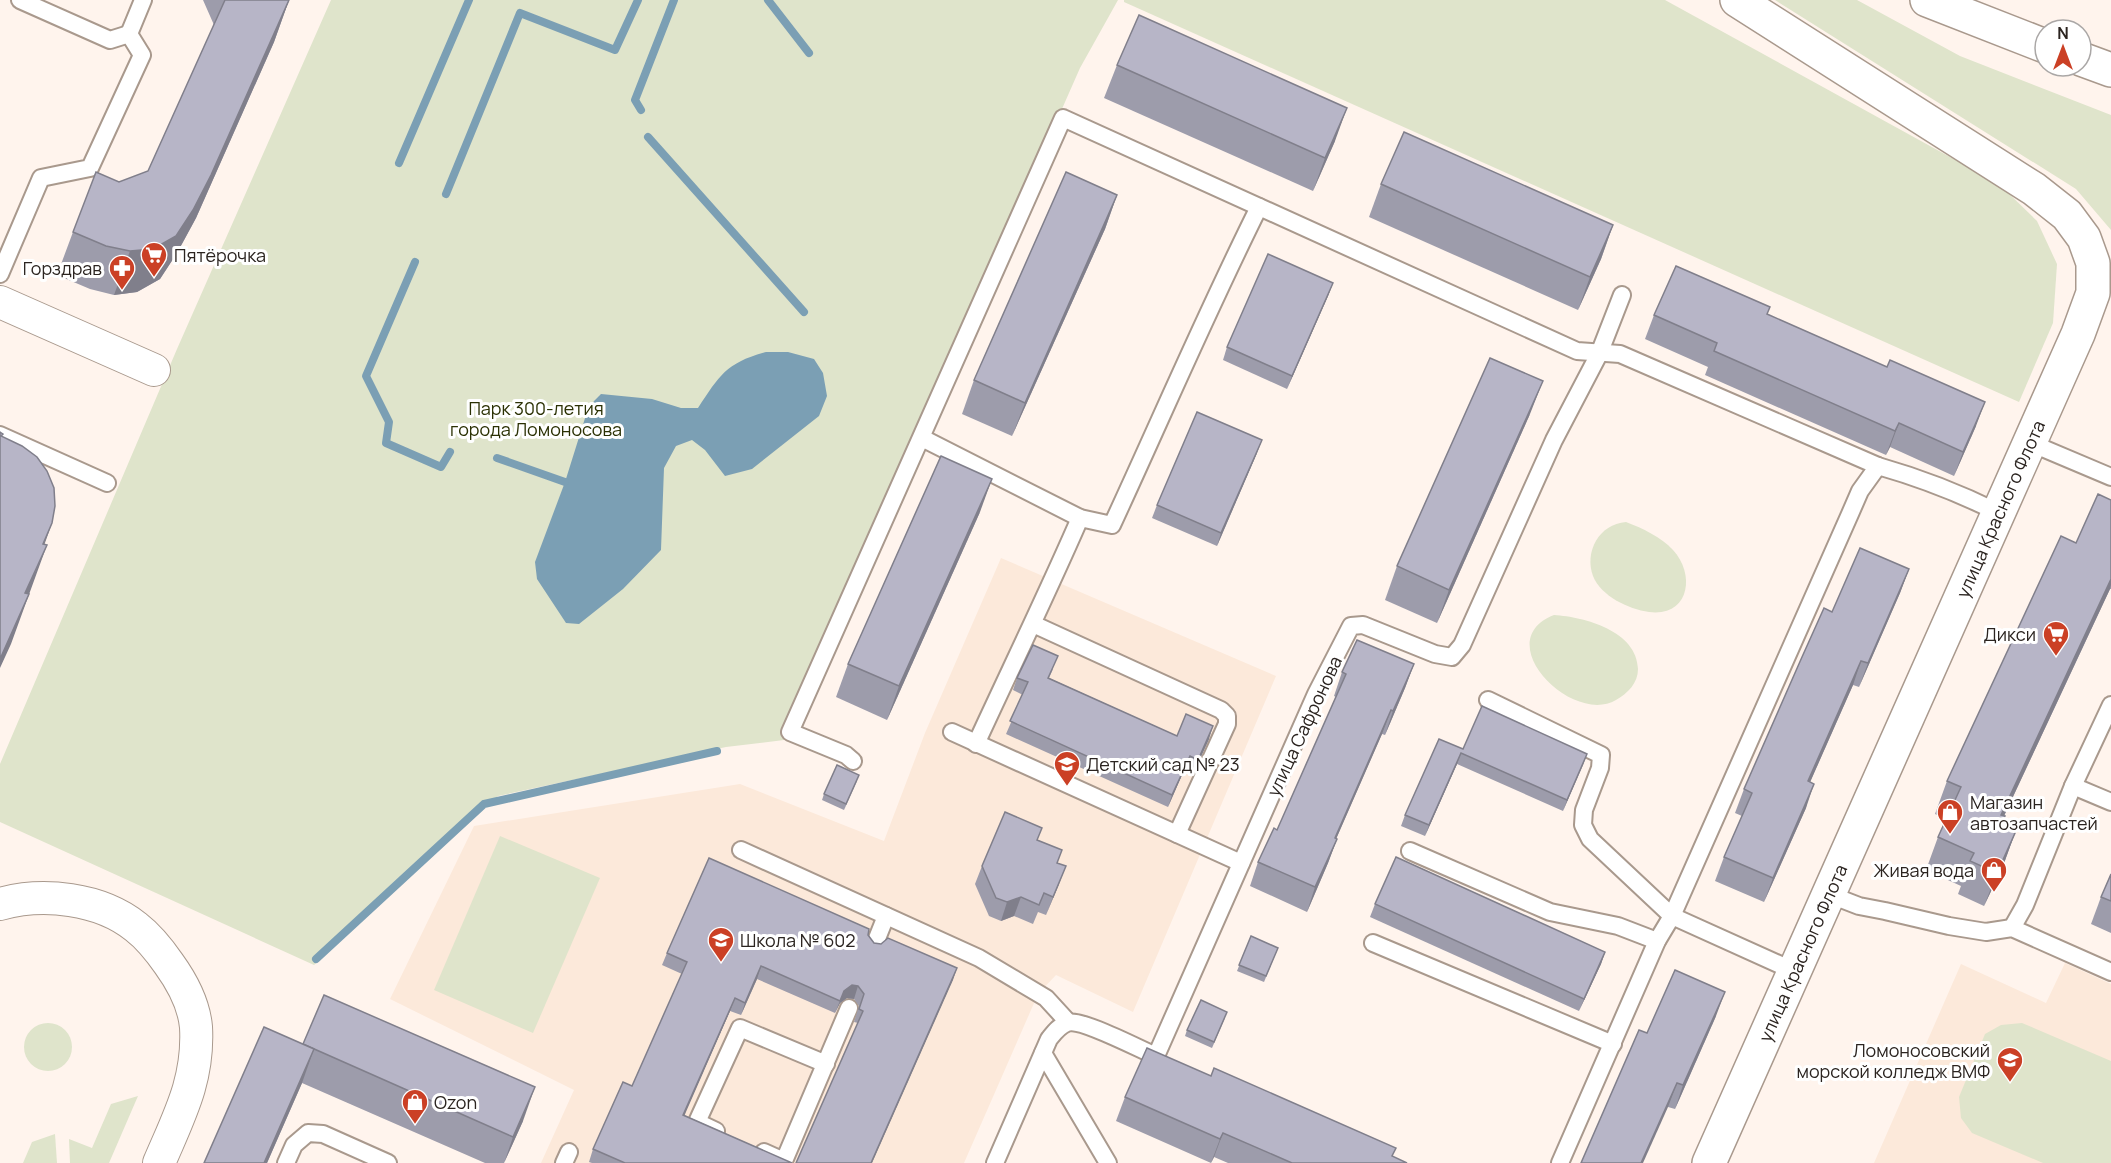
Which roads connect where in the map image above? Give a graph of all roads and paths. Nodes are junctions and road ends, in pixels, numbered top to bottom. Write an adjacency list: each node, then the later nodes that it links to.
1 (20, 0): 5 (lane)
2 (143, 0): 5 (lane)
3 (1737, 0): 17 (main road, улица Красного Флота)
4 (1927, 0): 6 (main road)
5 (129, 34): 10 (lane)
6 (2033, 41)
7 (2093, 63): 8 (main road)
8 (2111, 70)
9 (1259, 207): 13 (lane); 16 (lane); 22 (lane)
10 (0, 274)
11 (1622, 295): 13 (lane, улица Сафронова)
12 (0, 302): 14 (street)
13 (1599, 354): 18 (lane); 34 (lane, улица Сафронова)
14 (154, 370)
15 (0, 435): 20 (lane)
16 (922, 438): 22 (lane); 28 (lane)
17 (2028, 442): 19 (lane); 21 (main road, улица Красного Флота)
18 (1878, 466): 21 (lane); 38 (lane)
19 (2111, 477)
20 (107, 483)
21 (1997, 512): 35 (main road, улица Красного Флота)
22 (1080, 518): 23 (lane)
23 (1033, 624): 27 (lane); 31 (lane)
24 (1488, 700): 38 (lane)
25 (2111, 705): 29 (lane)
26 (952, 732): 27 (lane)
27 (976, 744): 31 (lane)
28 (853, 761)
29 (2073, 786): 30 (lane); 39 (lane)
30 (2111, 802)
31 (1177, 834): 34 (lane)
32 (741, 850): 37 (lane)
33 (1410, 851): 40 (lane)
34 (1241, 863): 49 (lane, улица Сафронова)
35 (1827, 894): 39 (lane); 43 (main road, улица Красного Флота)
36 (4, 897): 54 (street)
37 (886, 916): 42 (lane); 46 (lane)
38 (1672, 916): 40 (lane); 43 (lane)
39 (2012, 928): 44 (lane)
40 (1657, 941): 47 (lane)
41 (1373, 943): 47 (lane)
42 (874, 946)
43 (1794, 971): 60 (main road, улица Красного Флота)
44 (2111, 972)
45 (849, 1008): 50 (lane)
46 (1068, 1022): 48 (lane); 49 (lane)
47 (1613, 1044): 59 (lane)
48 (1043, 1053): 57 (lane); 58 (lane)
49 (1156, 1056): 51 (lane)
50 (826, 1064): 52 (lane); 53 (lane)
51 (1175, 1065)
52 (730, 1137)
53 (751, 1146)
54 (159, 1163)
55 (286, 1163): 56 (lane)
56 (388, 1163)
57 (994, 1163)
58 (1108, 1163)
59 (1560, 1163)
60 (1709, 1163)

